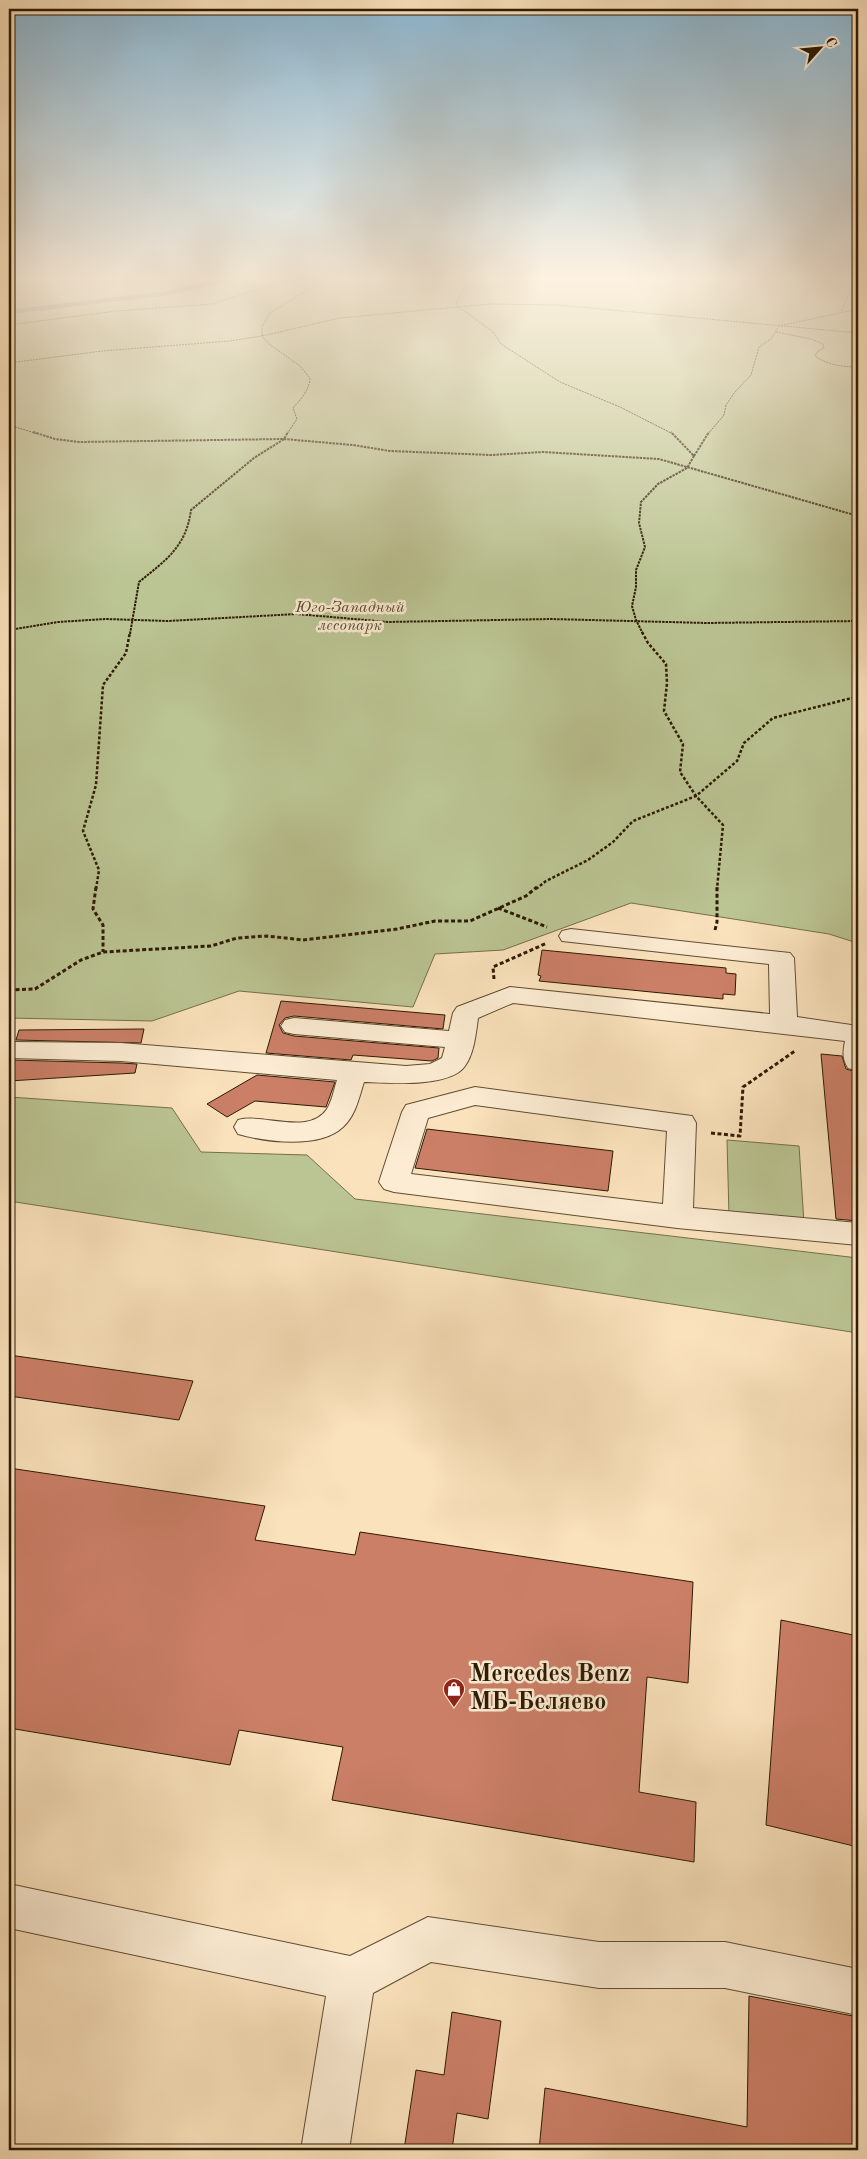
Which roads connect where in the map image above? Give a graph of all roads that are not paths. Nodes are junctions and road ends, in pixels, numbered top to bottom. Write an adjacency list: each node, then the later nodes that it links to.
1 (571, 936): 2 (lane)
2 (784, 1024): 4 (lane); 5 (lane)
3 (294, 1026): 5 (lane)
4 (858, 1034)
5 (461, 1040): 9 (lane)
6 (858, 1040): 8 (lane)
7 (14, 1051): 9 (lane)
8 (858, 1062)
9 (353, 1072): 10 (lane)
10 (248, 1127)
11 (677, 1217): 11 (lane); 12 (lane)
12 (858, 1234)
13 (9, 1906): 14 (lane)
14 (352, 1978): 15 (lane); 16 (lane)
15 (858, 1992)
16 (325, 2150)

